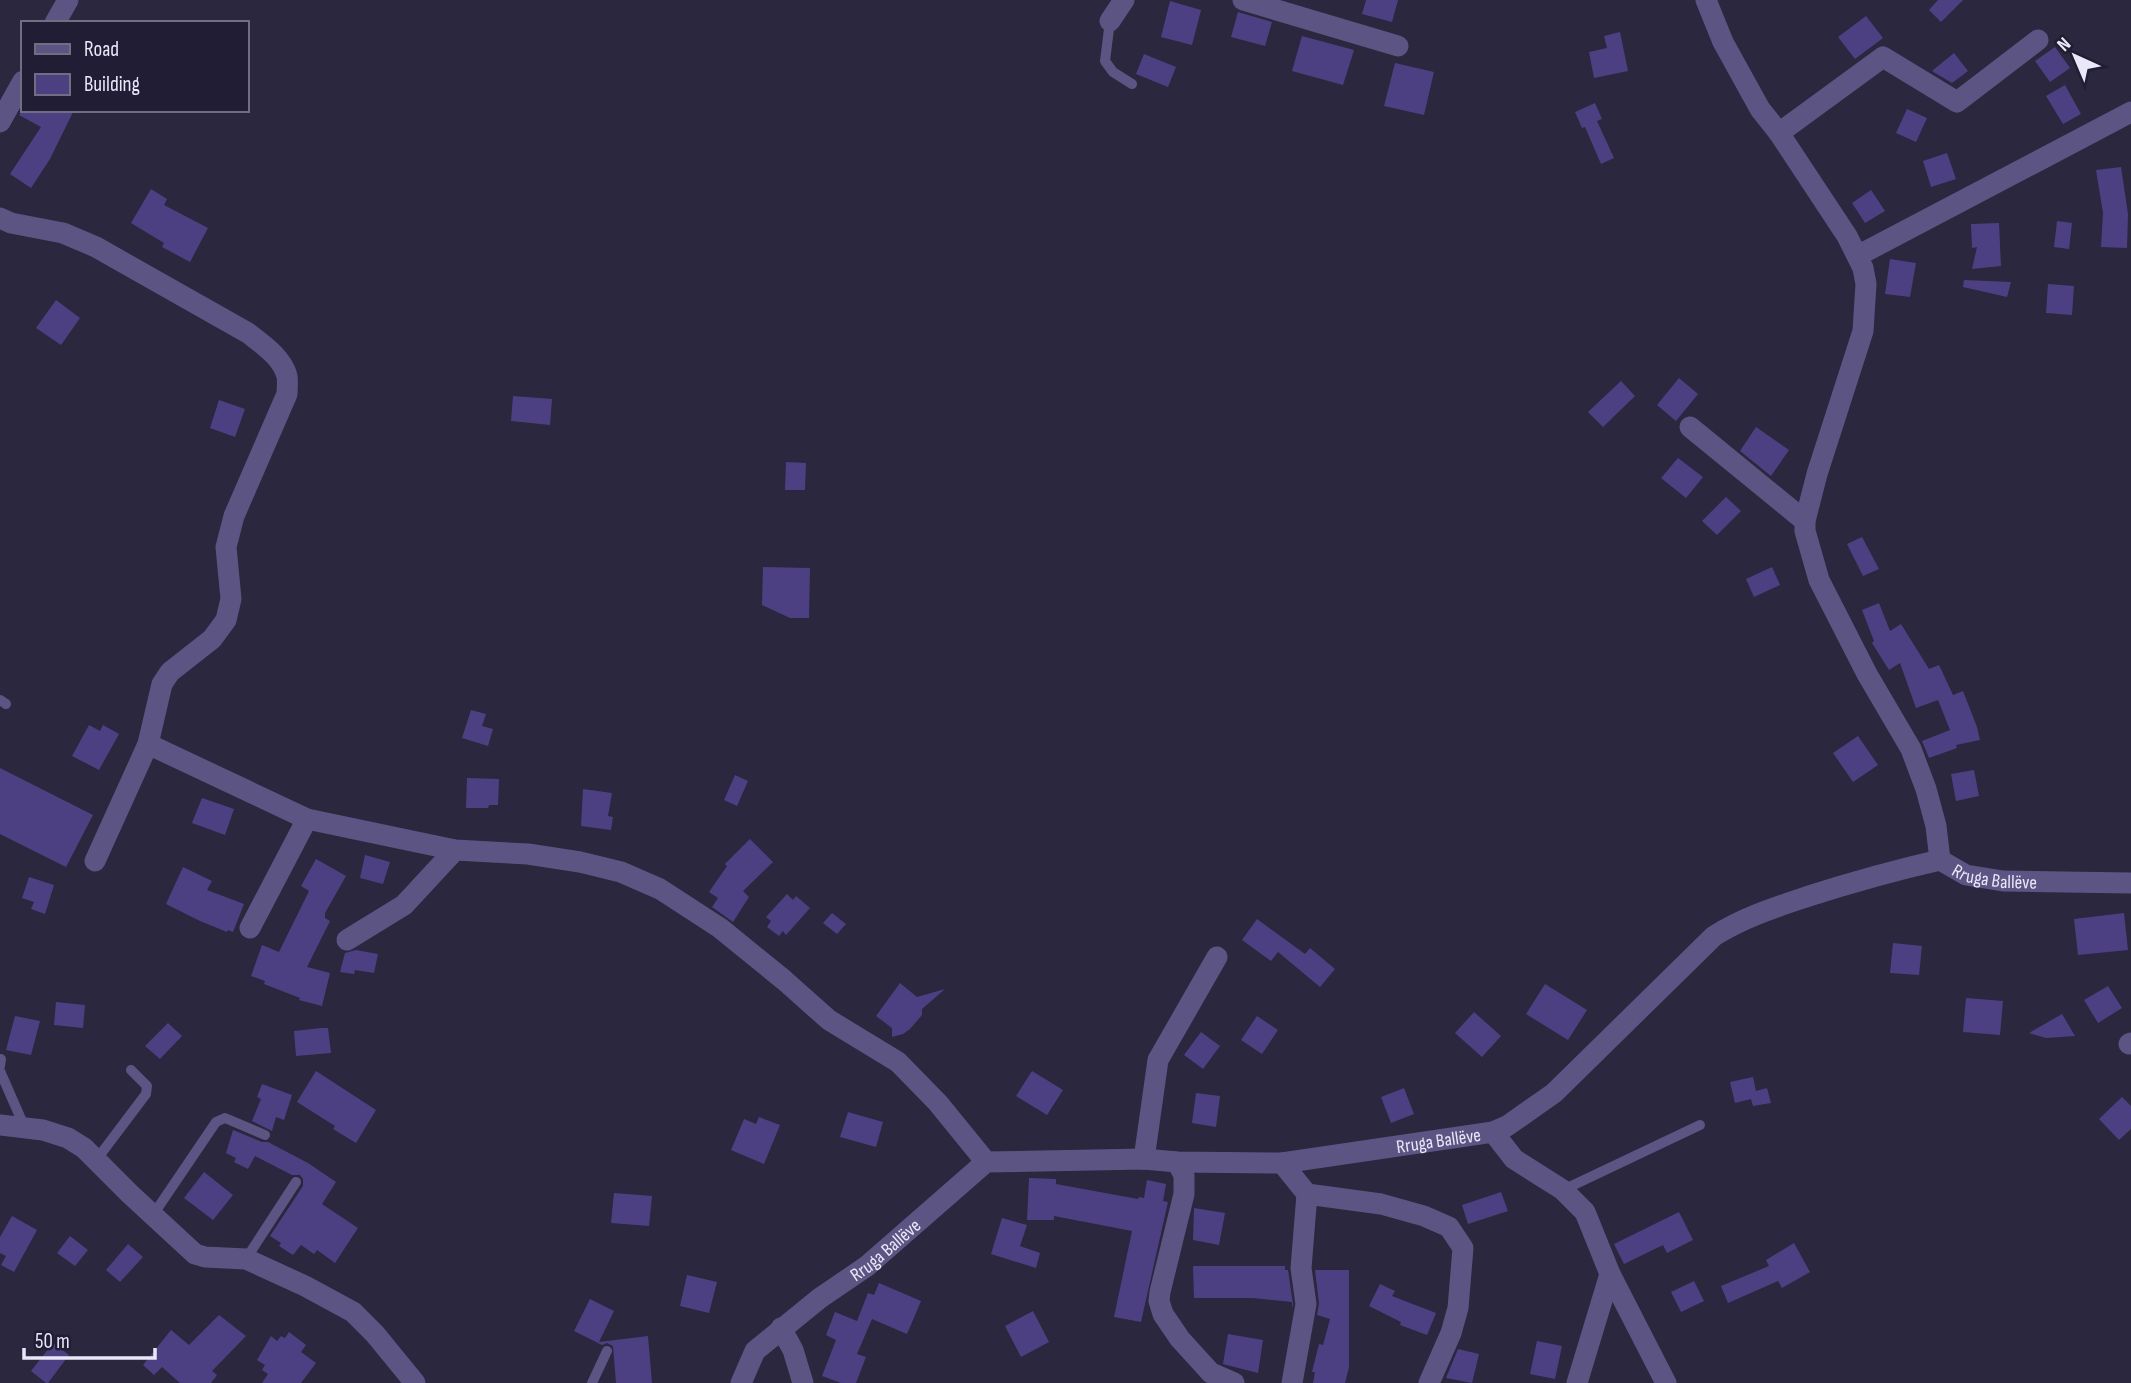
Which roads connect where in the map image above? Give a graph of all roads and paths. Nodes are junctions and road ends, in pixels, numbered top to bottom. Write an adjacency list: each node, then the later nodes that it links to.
1 (68, 0): 5 (street)
2 (1124, 0): 6 (street)
3 (1243, 0): 8 (street)
4 (1706, 0): 13 (street)
5 (56, 21)
6 (1110, 21): 9 (lane)
7 (2038, 40): 13 (street)
8 (1398, 46)
9 (1132, 83)
10 (21, 85): 12 (street)
11 (2131, 112): 15 (street)
12 (0, 122)
13 (1779, 133): 15 (street)
14 (0, 218): 18 (street)
15 (1859, 256): 17 (street)
16 (1690, 427): 17 (street)
17 (1805, 521): 21 (street)
18 (148, 744): 19 (street); 22 (street)
19 (307, 819): 20 (street); 24 (street)
20 (455, 850): 25 (street); 39 (street)
21 (1940, 860): 23 (street, Rruga Ballëve); 34 (street, Rruga Ballëve)
22 (95, 862)
23 (2131, 883)
24 (250, 928)
25 (347, 940)
26 (1217, 957): 37 (street)
27 (1, 1059): 28 (lane)
28 (0, 1066)
29 (131, 1070): 36 (lane)
30 (0, 1071): 33 (lane)
31 (0, 1125): 33 (street)
32 (1700, 1125): 42 (lane)
33 (25, 1128): 36 (street)
34 (1493, 1132): 40 (street, Rruga Ballëve); 42 (street)
35 (265, 1135): 44 (lane)
36 (97, 1159): 44 (street)
37 (1144, 1159): 38 (street, Rruga Ballëve); 39 (street, Rruga Ballëve)
38 (1177, 1161): 40 (street, Rruga Ballëve); 53 (street)
39 (986, 1162): 47 (street, Rruga Ballëve)
40 (1282, 1163): 43 (street)
41 (296, 1182): 45 (lane)
42 (1563, 1190): 46 (street)
43 (1307, 1194): 54 (street); 55 (street)
44 (153, 1215): 45 (street)
45 (246, 1259): 49 (street)
46 (1609, 1274): 56 (street); 57 (street)
47 (781, 1328): 51 (street, Rruga Ballëve); 52 (street)
48 (607, 1352): 50 (lane)
49 (415, 1383)
50 (592, 1383)
51 (741, 1383)
52 (803, 1383)
53 (1234, 1383)
54 (1292, 1383)
55 (1429, 1383)
56 (1577, 1383)
57 (1666, 1383)

